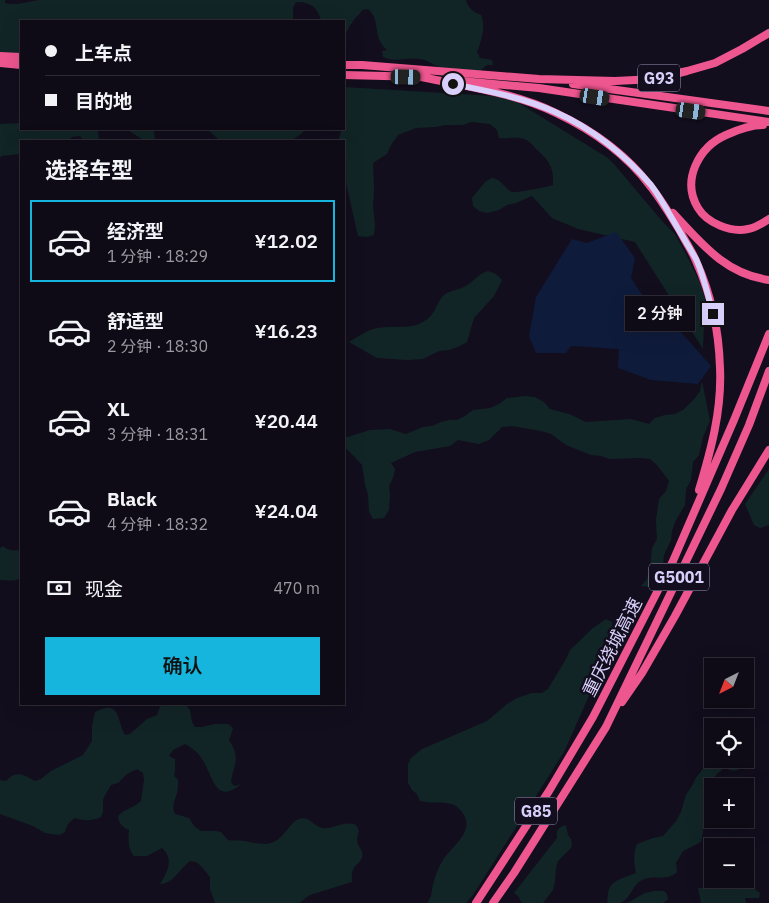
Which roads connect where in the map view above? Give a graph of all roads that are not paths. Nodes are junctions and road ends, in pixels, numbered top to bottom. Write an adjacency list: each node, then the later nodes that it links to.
1 (769, 33): 9 (highway, G93)
2 (0, 56): 3 (highway)
3 (20, 57)
4 (0, 63): 5 (highway)
5 (20, 64)
6 (345, 65): 9 (highway, G93)
7 (345, 75): 8 (highway)
8 (421, 77): 11 (highway); 12 (highway)
9 (539, 79): 10 (highway)
10 (769, 111)
11 (769, 124): 13 (highway)
12 (664, 204): 14 (highway); 18 (highway)
13 (769, 219)
14 (769, 280)
15 (769, 334): 18 (highway, 重庆绕城高速 / G85)
16 (769, 371): 19 (highway, 重庆绕城高速 / G5001)
17 (769, 450): 19 (highway, G85)
18 (690, 523): 20 (highway, 重庆绕城高速 / G85)
19 (606, 727): 21 (highway, 重庆绕城高速 / G85)
20 (476, 903)
21 (493, 903)

